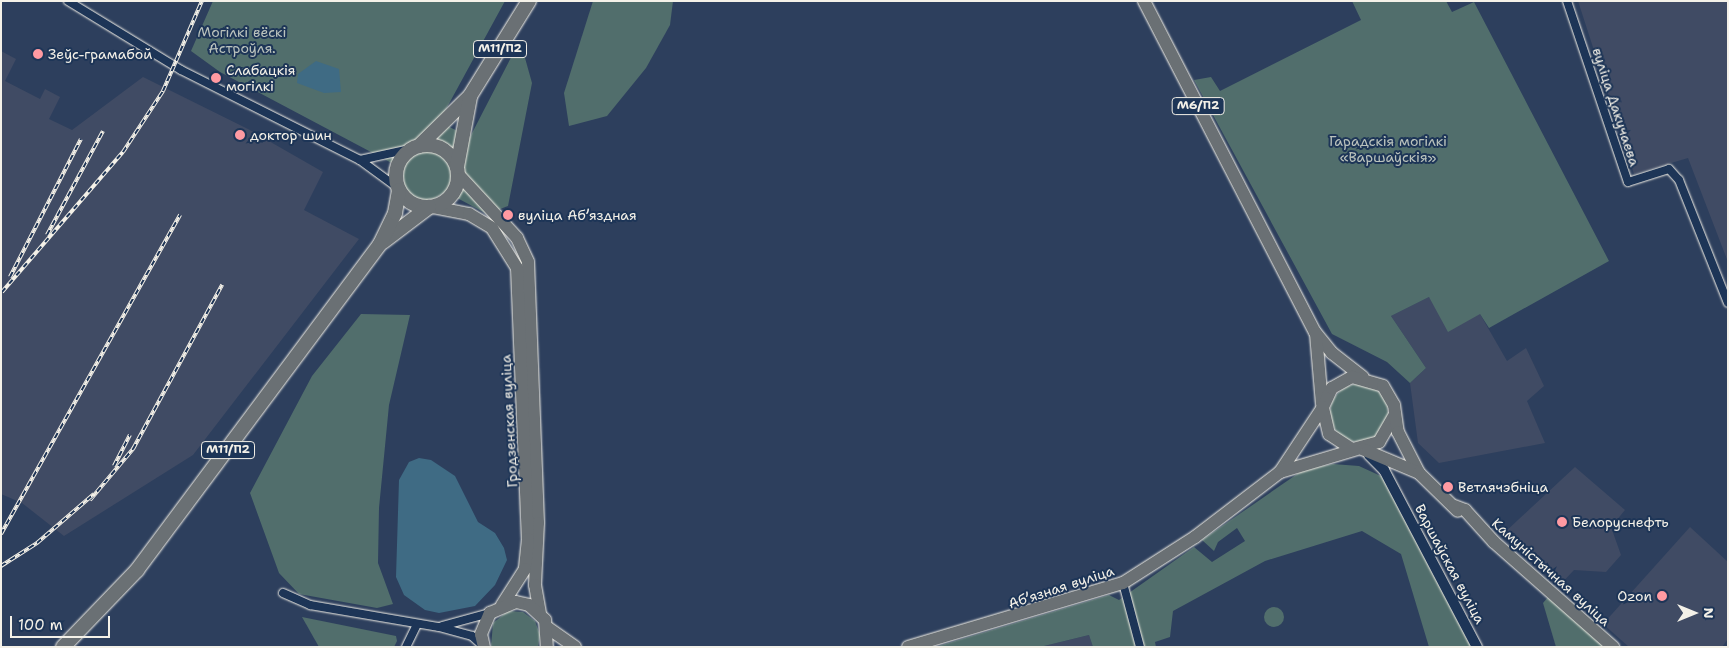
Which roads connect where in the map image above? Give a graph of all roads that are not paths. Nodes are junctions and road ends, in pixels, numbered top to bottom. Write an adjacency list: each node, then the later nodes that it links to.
1 (68, 1): 7 (street)
2 (528, 1): 5 (highway, М11/П2)
3 (1144, 1): 13 (main road, М6/П2)
4 (1567, 1): 12 (street, вуліца Дакучаева)
5 (470, 96): 6 (highway, М11/П2); 8 (highway, М11/П2)
6 (417, 147): 7 (street); 8 (highway); 9 (highway, М11/П2)
7 (360, 160): 9 (street)
8 (457, 171): 10 (highway, М11/П2); 26 (main road, Гродзенская вуліца)
9 (398, 189): 10 (highway); 11 (highway, М11/П2)
10 (431, 207): 11 (highway, М11/П2); 24 (main road, Гродзенская вуліца)
11 (380, 244): 31 (highway, М11/П2)
12 (1728, 303)
13 (1315, 332): 14 (main road, М6/П2); 15 (main road, М6/П2)
14 (1363, 377): 15 (main road); 16 (main road, Камуністычная вуліца / М6/П2)
15 (1322, 407): 17 (main road, Камуністычная вуліца / М6/П2); 19 (main road, Абʼязная вуліца)
16 (1394, 416): 17 (main road); 20 (main road, Камуністычная вуліца / М6/П2)
17 (1360, 449): 18 (main road, Камуністычная вуліца / М6/П2); 19 (main road, Абʼязная вуліца); 21 (street, Варшаўская вуліца)
18 (1399, 462): 20 (main road, Камуністычная вуліца / М6/П2); 21 (street, Варшаўская вуліца)
19 (1280, 472): 22 (main road, Абʼязная вуліца)
20 (1419, 473): 38 (main road, Камуністычная вуліца / М6/П2)
21 (1398, 495): 37 (street, Варшаўская вуліца)
22 (1123, 583): 35 (main road, Абʼязная вуліца); 36 (street)
23 (283, 593): 27 (street)
24 (502, 604): 25 (main road); 26 (main road)
25 (490, 613): 28 (street); 30 (main road)
26 (540, 613): 29 (main road)
27 (417, 624): 28 (street); 32 (street)
28 (439, 627): 30 (street)
29 (548, 628): 33 (main road); 34 (main road)
30 (483, 646)
31 (63, 647)
32 (406, 647)
33 (547, 647)
34 (576, 647)
35 (908, 647)
36 (1140, 647)
37 (1477, 647)
38 (1613, 647)

